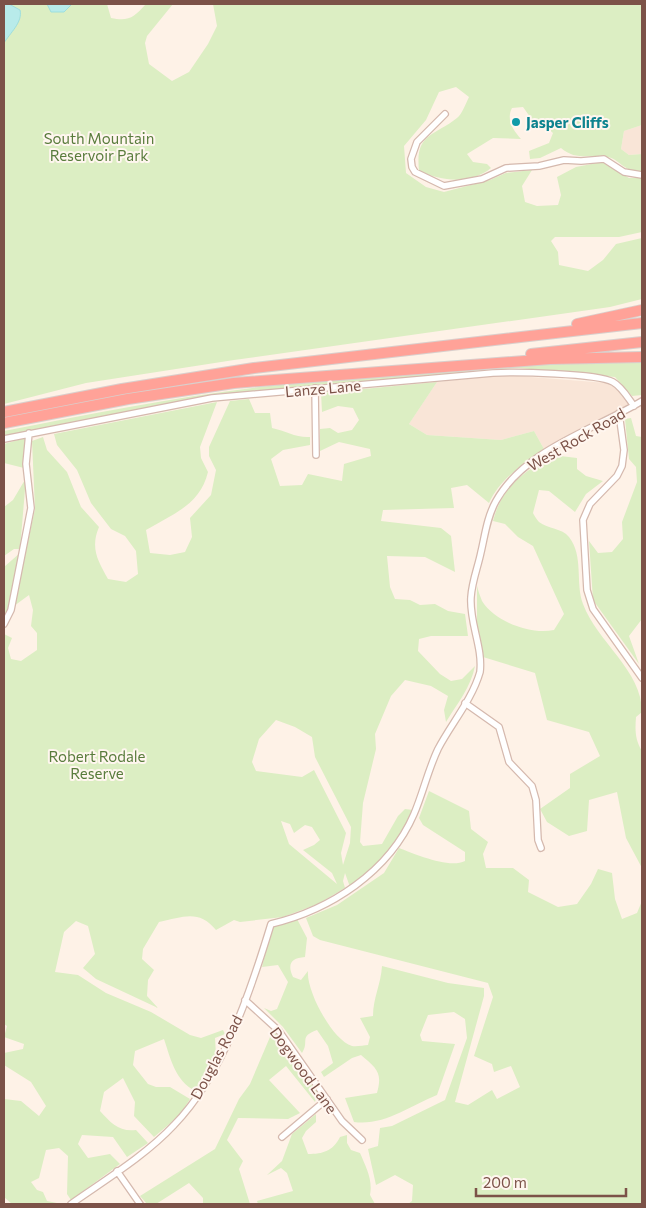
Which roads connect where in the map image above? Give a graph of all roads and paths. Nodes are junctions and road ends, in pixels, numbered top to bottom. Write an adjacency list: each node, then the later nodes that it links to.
1 (445, 114): 2 (street)
2 (642, 175)
3 (642, 310): 6 (highway)
4 (642, 323): 6 (highway)
5 (642, 342): 8 (highway)
6 (350, 355): 12 (highway)
7 (642, 357): 8 (highway)
8 (331, 375): 14 (highway)
9 (315, 388): 11 (street, Lanze Lane); 15 (street, Lanze Lane); 17 (street)
10 (642, 400): 11 (street, West Rock Road)
11 (634, 406): 13 (street, West Rock Road)
12 (4, 412)
13 (619, 413): 19 (street); 20 (street, West Rock Road)
14 (4, 423)
15 (29, 432): 16 (street, Lanze Lane); 18 (street)
16 (4, 439)
17 (316, 454)
18 (4, 624)
19 (642, 678)
20 (465, 702): 21 (street); 22 (street, West Rock Road)
21 (541, 848)
22 (256, 975): 23 (street, Douglas Road)
23 (245, 1000): 24 (street, Dogwood Lane); 27 (street, Douglas Road)
24 (327, 1099): 25 (street); 26 (street, Dogwood Lane)
25 (282, 1136)
26 (362, 1140)
27 (117, 1171): 28 (street, Douglas Road); 29 (street)
28 (71, 1204)
29 (140, 1204)

